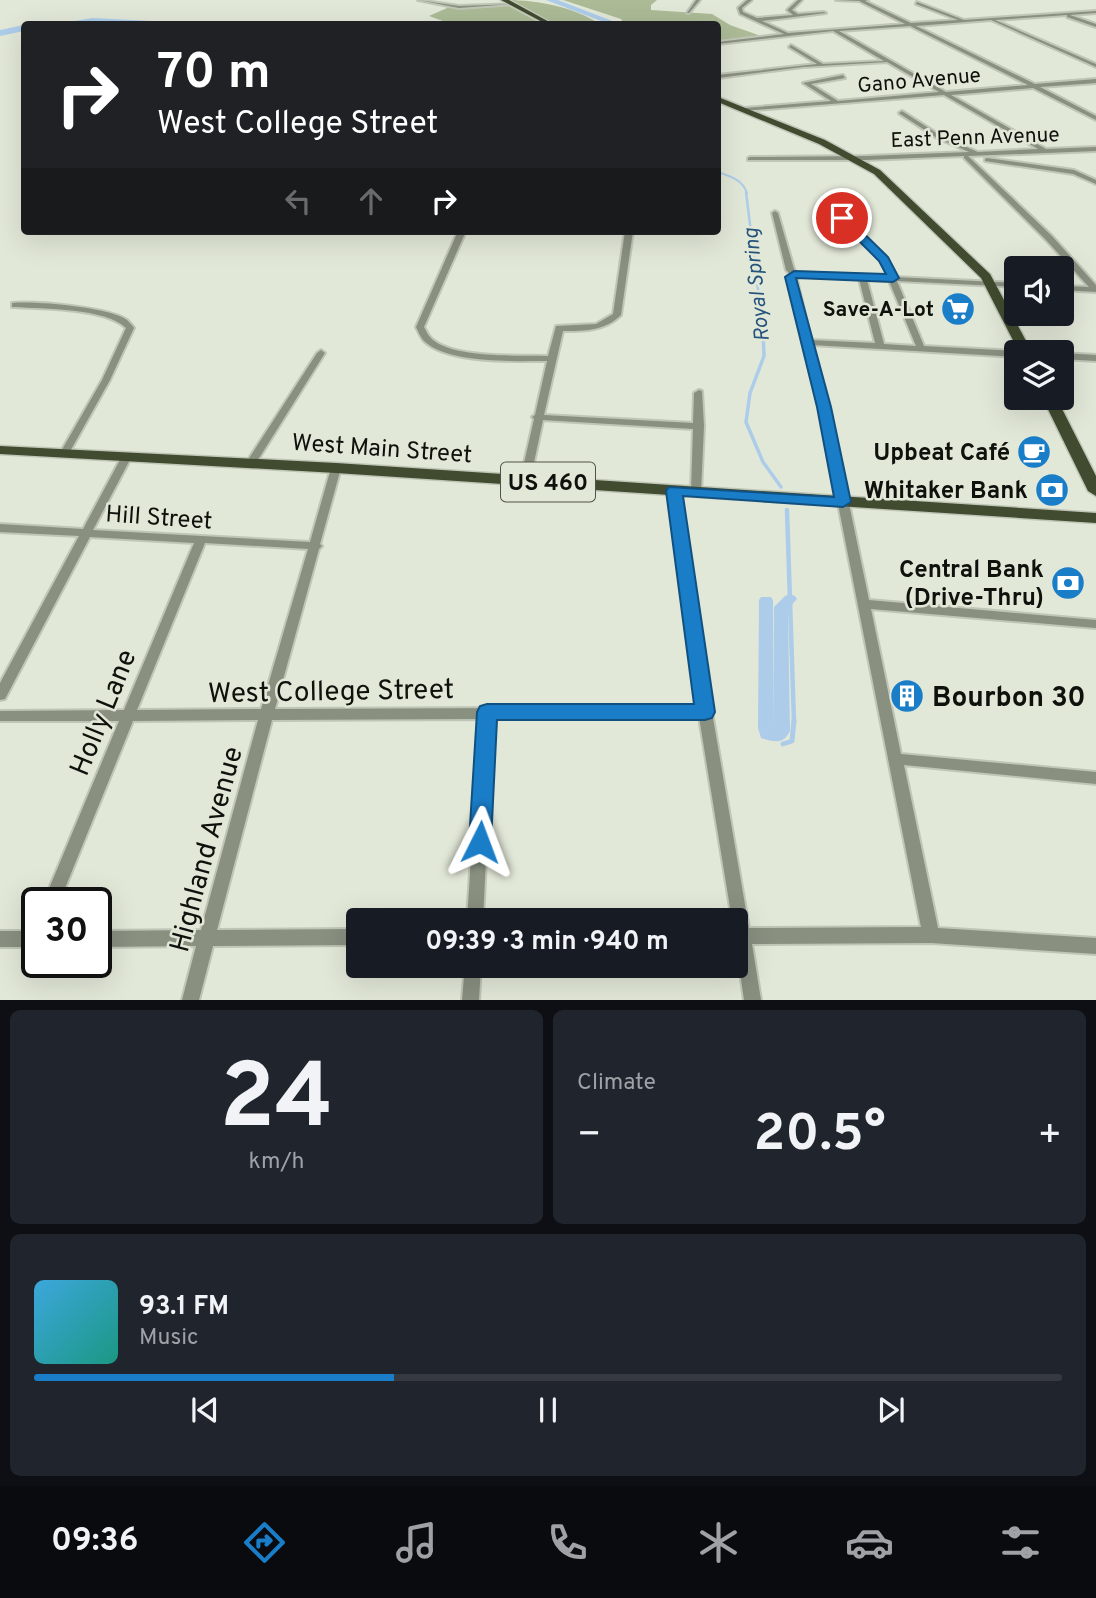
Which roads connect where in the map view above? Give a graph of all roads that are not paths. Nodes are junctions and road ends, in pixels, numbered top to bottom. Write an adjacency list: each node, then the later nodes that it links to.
1 (420, 0): 10 (street)
2 (426, 0): 10 (street)
3 (698, 0): 12 (street)
4 (800, 0): 16 (street)
5 (838, 0): 9 (street)
6 (873, 0): 9 (street)
7 (740, 1): 8 (street)
8 (749, 1): 18 (street)
9 (861, 1): 21 (street)
10 (508, 2): 19 (main road)
11 (917, 3): 20 (street)
12 (688, 12)
13 (1096, 12): 15 (street)
14 (824, 13): 16 (street)
15 (1066, 14): 17 (street); 22 (street)
16 (797, 16): 18 (street)
17 (990, 19): 20 (street); 29 (street)
18 (754, 20): 24 (street)
19 (544, 21)
20 (965, 21): 21 (street)
21 (911, 25): 23 (street); 33 (street)
22 (1096, 26)
23 (833, 30): 24 (street); 27 (street)
24 (788, 34): 25 (street)
25 (721, 43)
26 (791, 46): 28 (street)
27 (887, 61): 28 (street); 34 (street)
28 (821, 64): 30 (street)
29 (1096, 66)
30 (721, 77)
31 (843, 77): 36 (street)
32 (1096, 81): 33 (street, Gano Avenue)
33 (1033, 86): 34 (street, Gano Avenue); 39 (street)
34 (945, 93): 36 (street, Gano Avenue); 41 (street)
35 (721, 100): 37 (main road)
36 (836, 102): 37 (street, Gano Avenue)
37 (745, 110): 45 (main road)
38 (902, 113): 42 (street)
39 (1096, 118)
40 (1096, 149): 41 (street, East Penn Avenue)
41 (1047, 152): 42 (street, East Penn Avenue)
42 (978, 154): 43 (street, East Penn Avenue)
43 (952, 155): 44 (street); 45 (street, East Penn Avenue)
44 (966, 157): 47 (street); 60 (street)
45 (855, 158): 46 (street, East Penn Avenue); 57 (main road)
46 (750, 159)
47 (1083, 174): 48 (street); 49 (street)
48 (1096, 176)
49 (1096, 182)
50 (775, 213): 54 (street)
51 (842, 218): 56 (street)
52 (461, 235): 70 (street)
53 (628, 235): 70 (street)
54 (794, 274): 55 (street); 63 (street)
55 (862, 277): 56 (street); 64 (street)
56 (893, 278): 57 (street); 65 (street)
57 (992, 284): 58 (street); 62 (main road)
58 (1004, 284)
59 (1074, 289): 60 (street)
60 (1096, 290)
61 (15, 305): 76 (street)
62 (1020, 340)
63 (808, 342): 64 (street); 85 (street)
64 (880, 346): 65 (street)
65 (921, 348): 67 (street)
66 (321, 353): 78 (street)
67 (1004, 353)
68 (1074, 357): 69 (street)
69 (1096, 358)
70 (551, 359): 73 (street)
71 (699, 393): 74 (street)
72 (1056, 410): 80 (main road)
73 (537, 417): 74 (street); 81 (street)
74 (699, 426): 84 (street)
75 (0, 450): 76 (main road, West Main Street / US 460)
76 (65, 453): 77 (main road, West Main Street / US 460)
77 (127, 456): 78 (main road, West Main Street / US 460); 88 (street)
78 (251, 463): 79 (main road, West Main Street / US 460)
79 (336, 468): 81 (main road, West Main Street / US 460); 90 (street, Highland Avenue)
80 (1092, 476): 83 (main road)
81 (525, 481): 82 (main road, West Main Street / US 460)
82 (674, 491): 84 (main road, West Main Street / US 460); 95 (street)
83 (1096, 491)
84 (696, 492): 85 (main road, West Main Street / US 460)
85 (843, 502): 86 (main road, West Main Street / US 460); 91 (street)
86 (1096, 518)
87 (0, 528): 88 (street, Hill Street)
88 (86, 534): 89 (street, Hill Street); 93 (street)
89 (200, 541): 90 (street, Hill Street); 97 (street, Holly Lane)
90 (316, 546): 98 (street, Highland Avenue)
91 (864, 604): 92 (street); 99 (street)
92 (1096, 624)
93 (0, 695)
94 (487, 712): 95 (street, West College Street); 98 (street, West College Street); 102 (street)
95 (705, 712): 103 (street)
96 (0, 716): 97 (street, West College Street)
97 (130, 716): 98 (street, West College Street); 101 (street, Holly Lane)
98 (266, 716): 108 (street, Highland Avenue)
99 (896, 760): 100 (street); 104 (street)
100 (1096, 778)
101 (58, 887)
102 (476, 908)
103 (736, 908)
104 (931, 935): 105 (street); 111 (street)
105 (748, 936)
106 (346, 937): 108 (street)
107 (21, 938): 109 (street)
108 (207, 938): 110 (street); 114 (street, Highland Avenue)
109 (0, 939)
110 (112, 939)
111 (1096, 946)
112 (748, 975): 116 (street)
113 (472, 978): 115 (street)
114 (190, 999)
115 (470, 999)
116 (753, 999)

